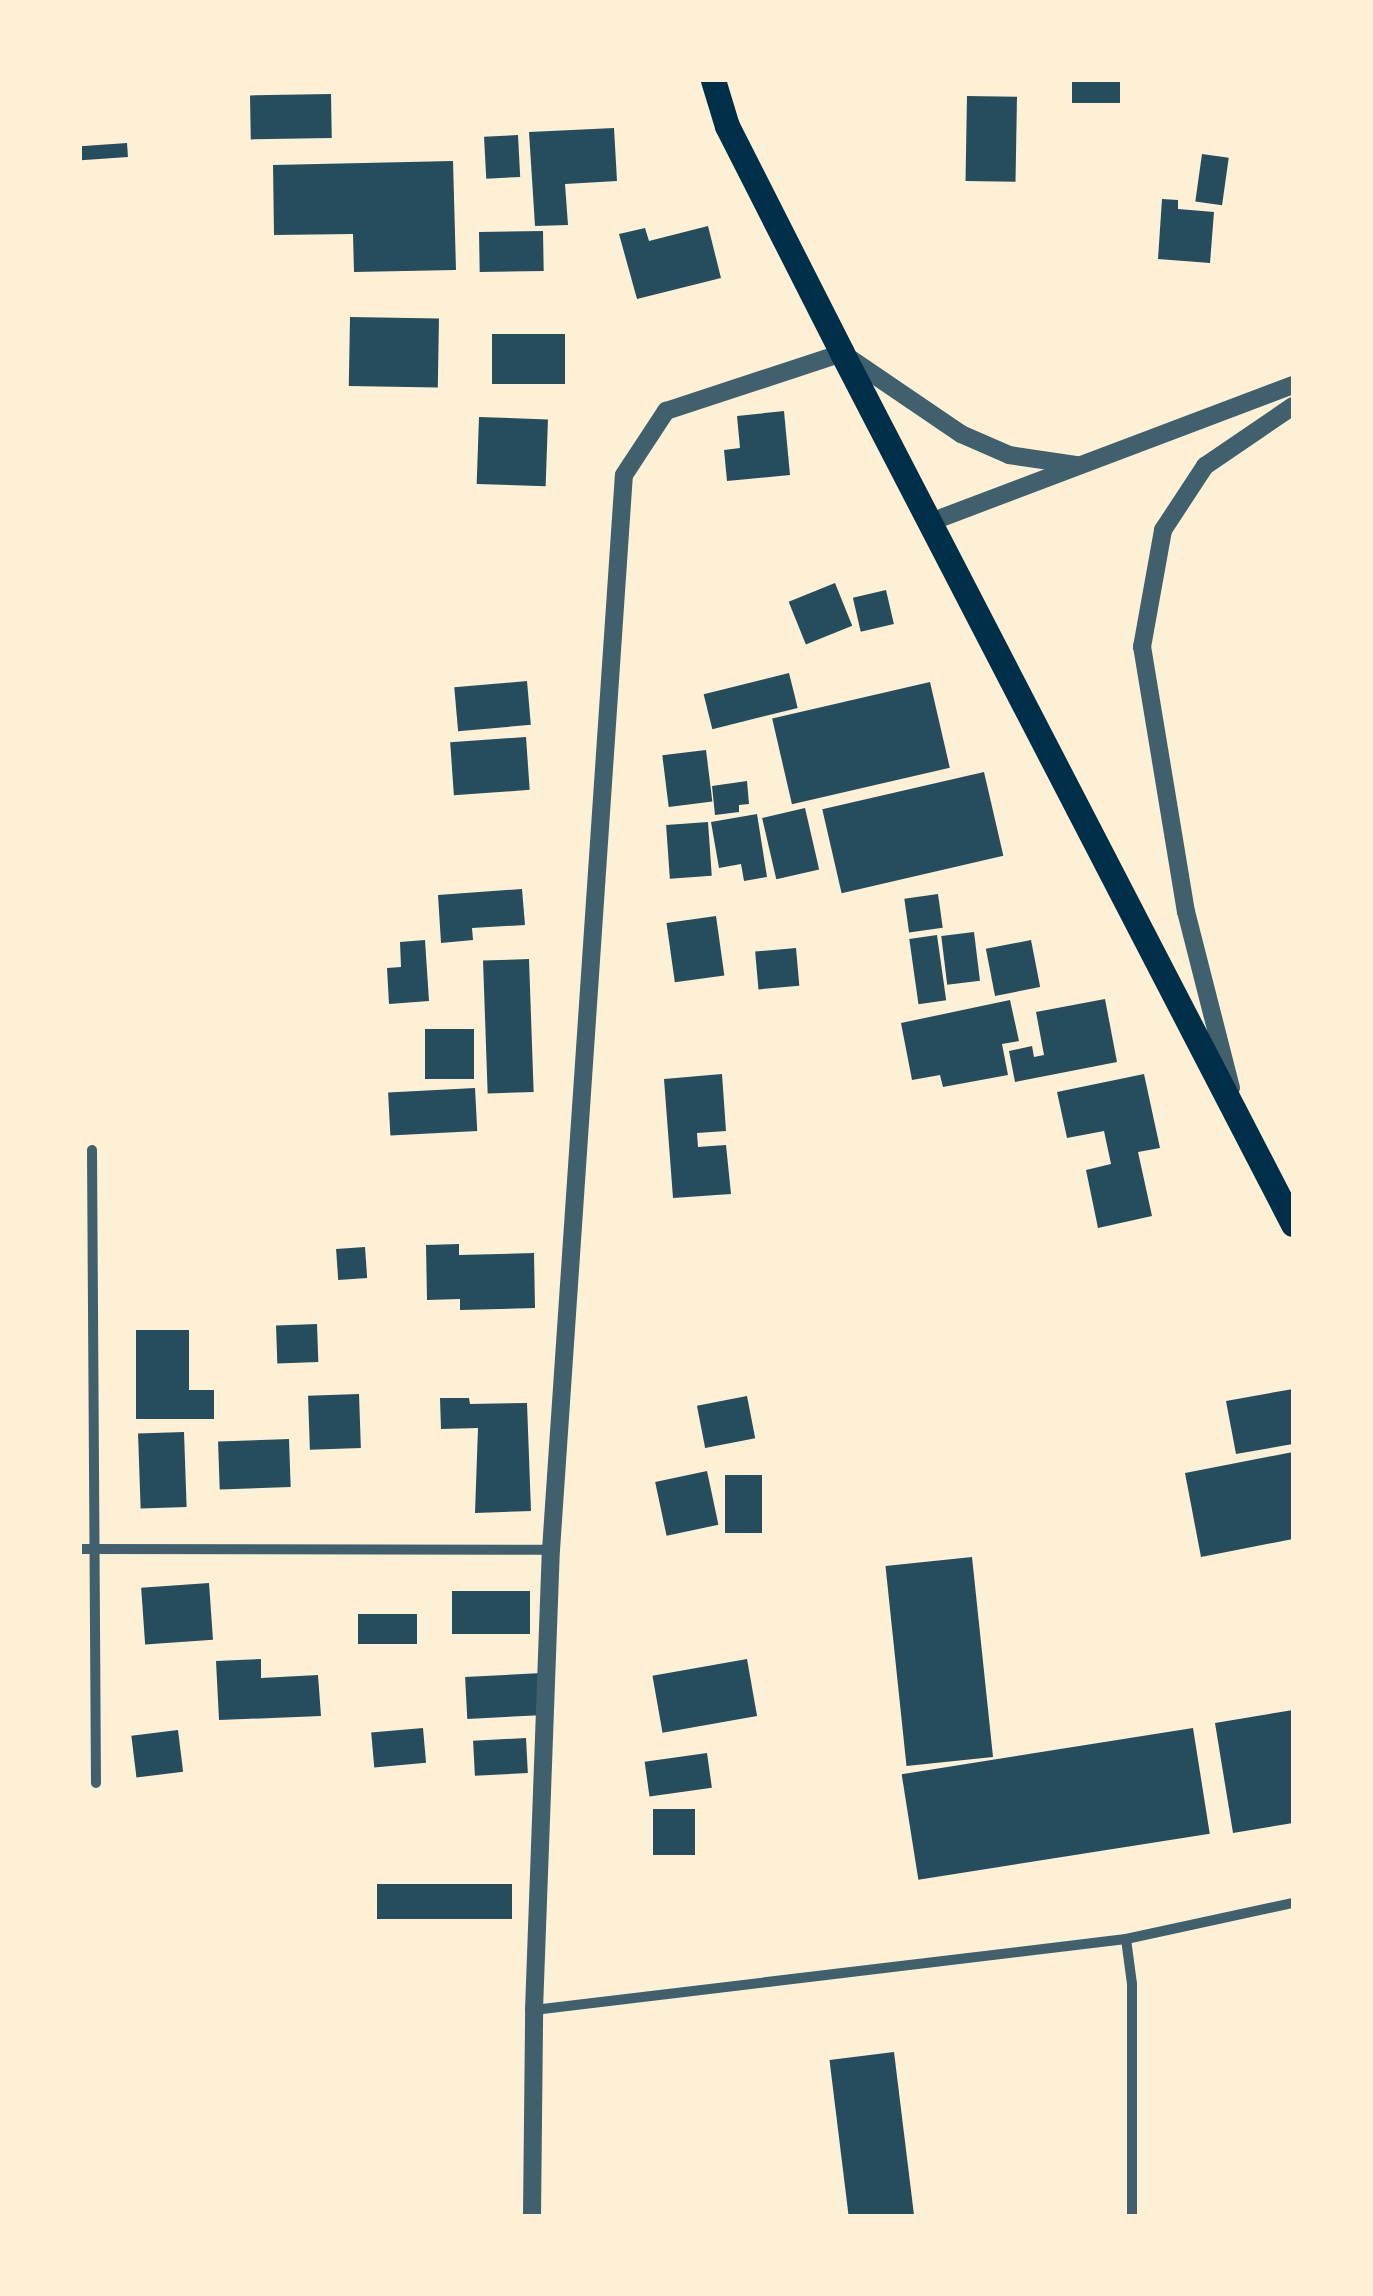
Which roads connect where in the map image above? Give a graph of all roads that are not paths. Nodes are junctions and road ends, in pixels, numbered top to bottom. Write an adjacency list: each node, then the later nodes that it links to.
1 (713, 80): 2 (main road)
2 (842, 352): 5 (street); 6 (main road); 12 (street)
3 (1293, 385): 5 (street)
4 (1293, 406): 7 (street)
5 (1076, 465): 6 (street)
6 (932, 521): 7 (main road)
7 (1239, 1118): 9 (main road)
8 (92, 1150): 10 (street)
9 (1293, 1224)
10 (94, 1548): 11 (street); 12 (street); 13 (street)
11 (80, 1549)
12 (551, 1550): 16 (street)
13 (96, 1783)
14 (1293, 1903): 15 (street)
15 (1126, 1939): 16 (street); 18 (street)
16 (534, 2010): 17 (street)
17 (532, 2216)
18 (1132, 2216)

